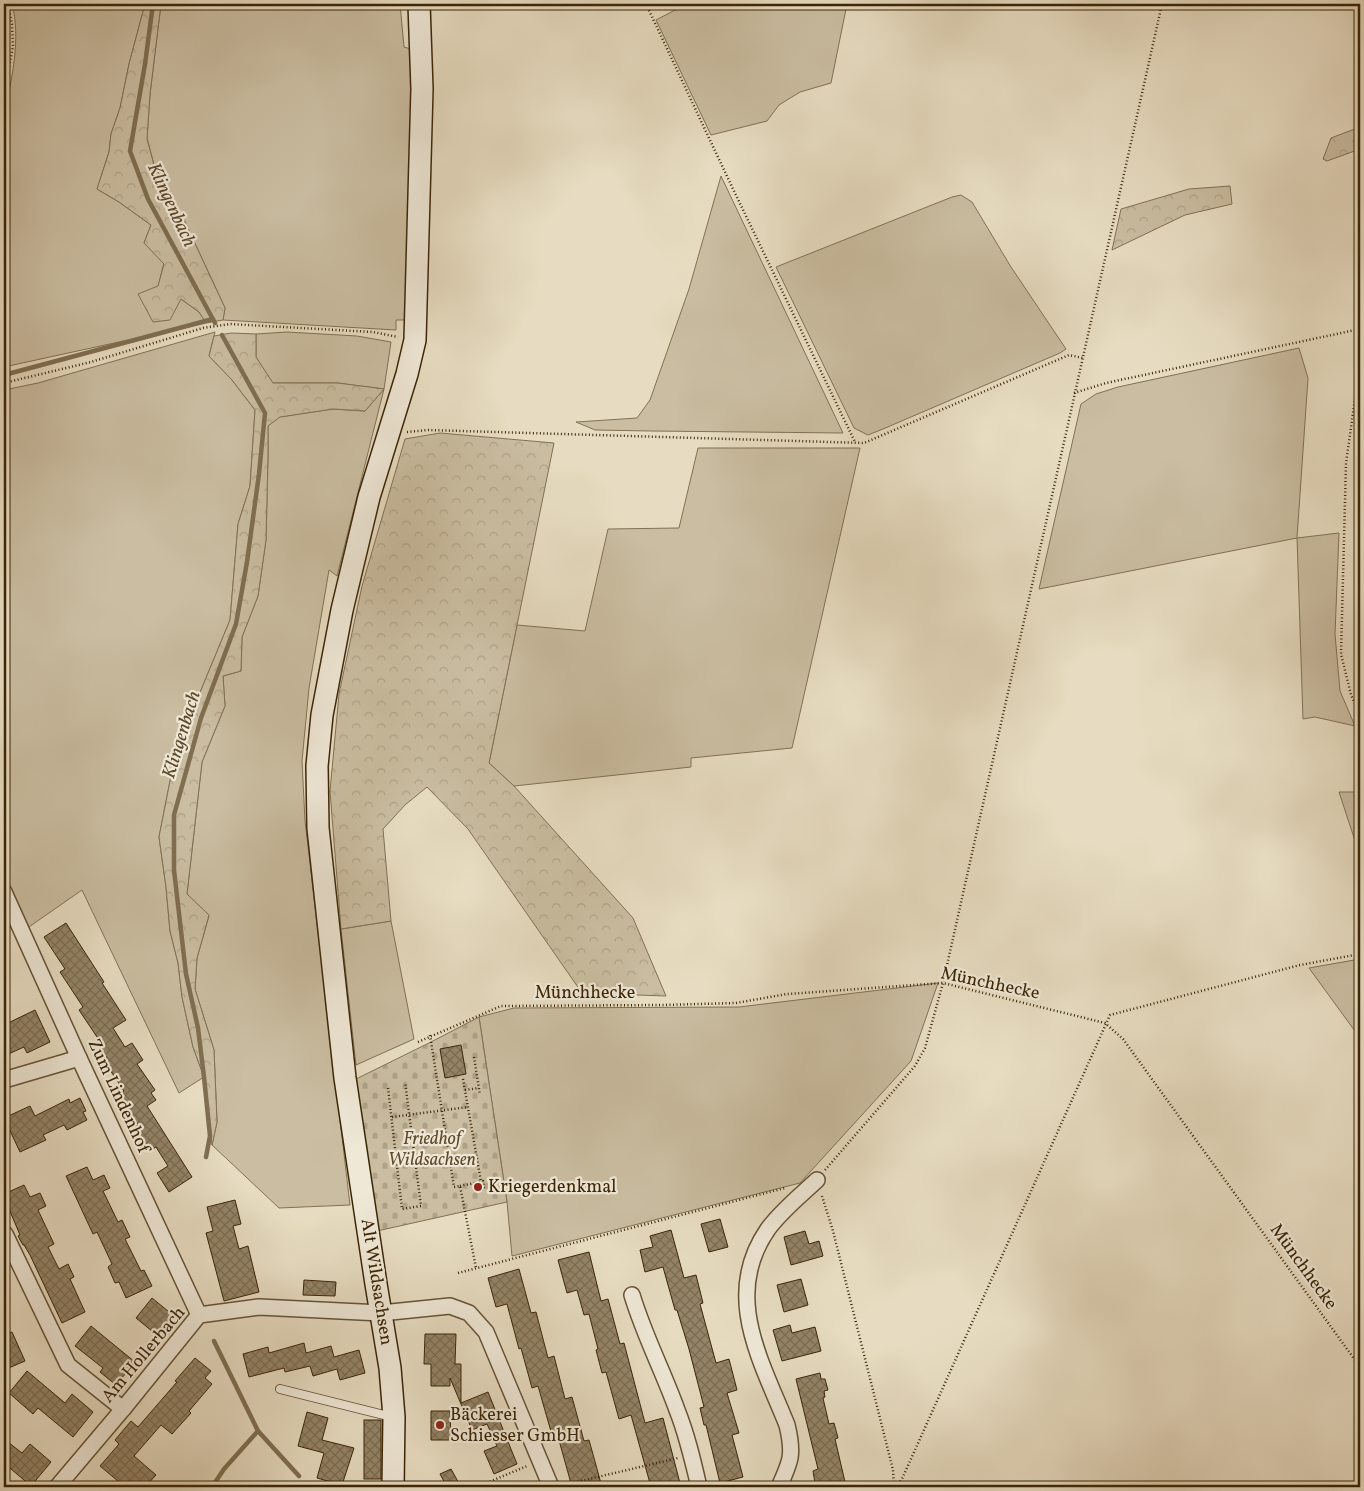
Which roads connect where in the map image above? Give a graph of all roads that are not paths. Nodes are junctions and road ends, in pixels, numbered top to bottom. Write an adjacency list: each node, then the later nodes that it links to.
1 (419, 4): 8 (main road, Alt Wildsachsen)
2 (4, 892): 3 (street, Zum Lindenhof)
3 (79, 1058): 4 (street); 9 (street, Zum Lindenhof)
4 (4, 1080)
5 (817, 1180): 17 (street)
6 (5, 1234): 11 (street)
7 (632, 1295): 16 (street)
8 (381, 1313): 9 (street, Am Hollerbach); 12 (main road, Alt Wildsachsen); 15 (street, Am Hollerbach)
9 (199, 1314): 11 (street, Am Hollerbach)
10 (280, 1389): 12 (lane)
11 (123, 1409): 13 (street, Am Hollerbach)
12 (394, 1417): 14 (main road, Alt Wildsachsen)
13 (57, 1487)
14 (393, 1487)
15 (551, 1487)
16 (699, 1487)
17 (779, 1487)

